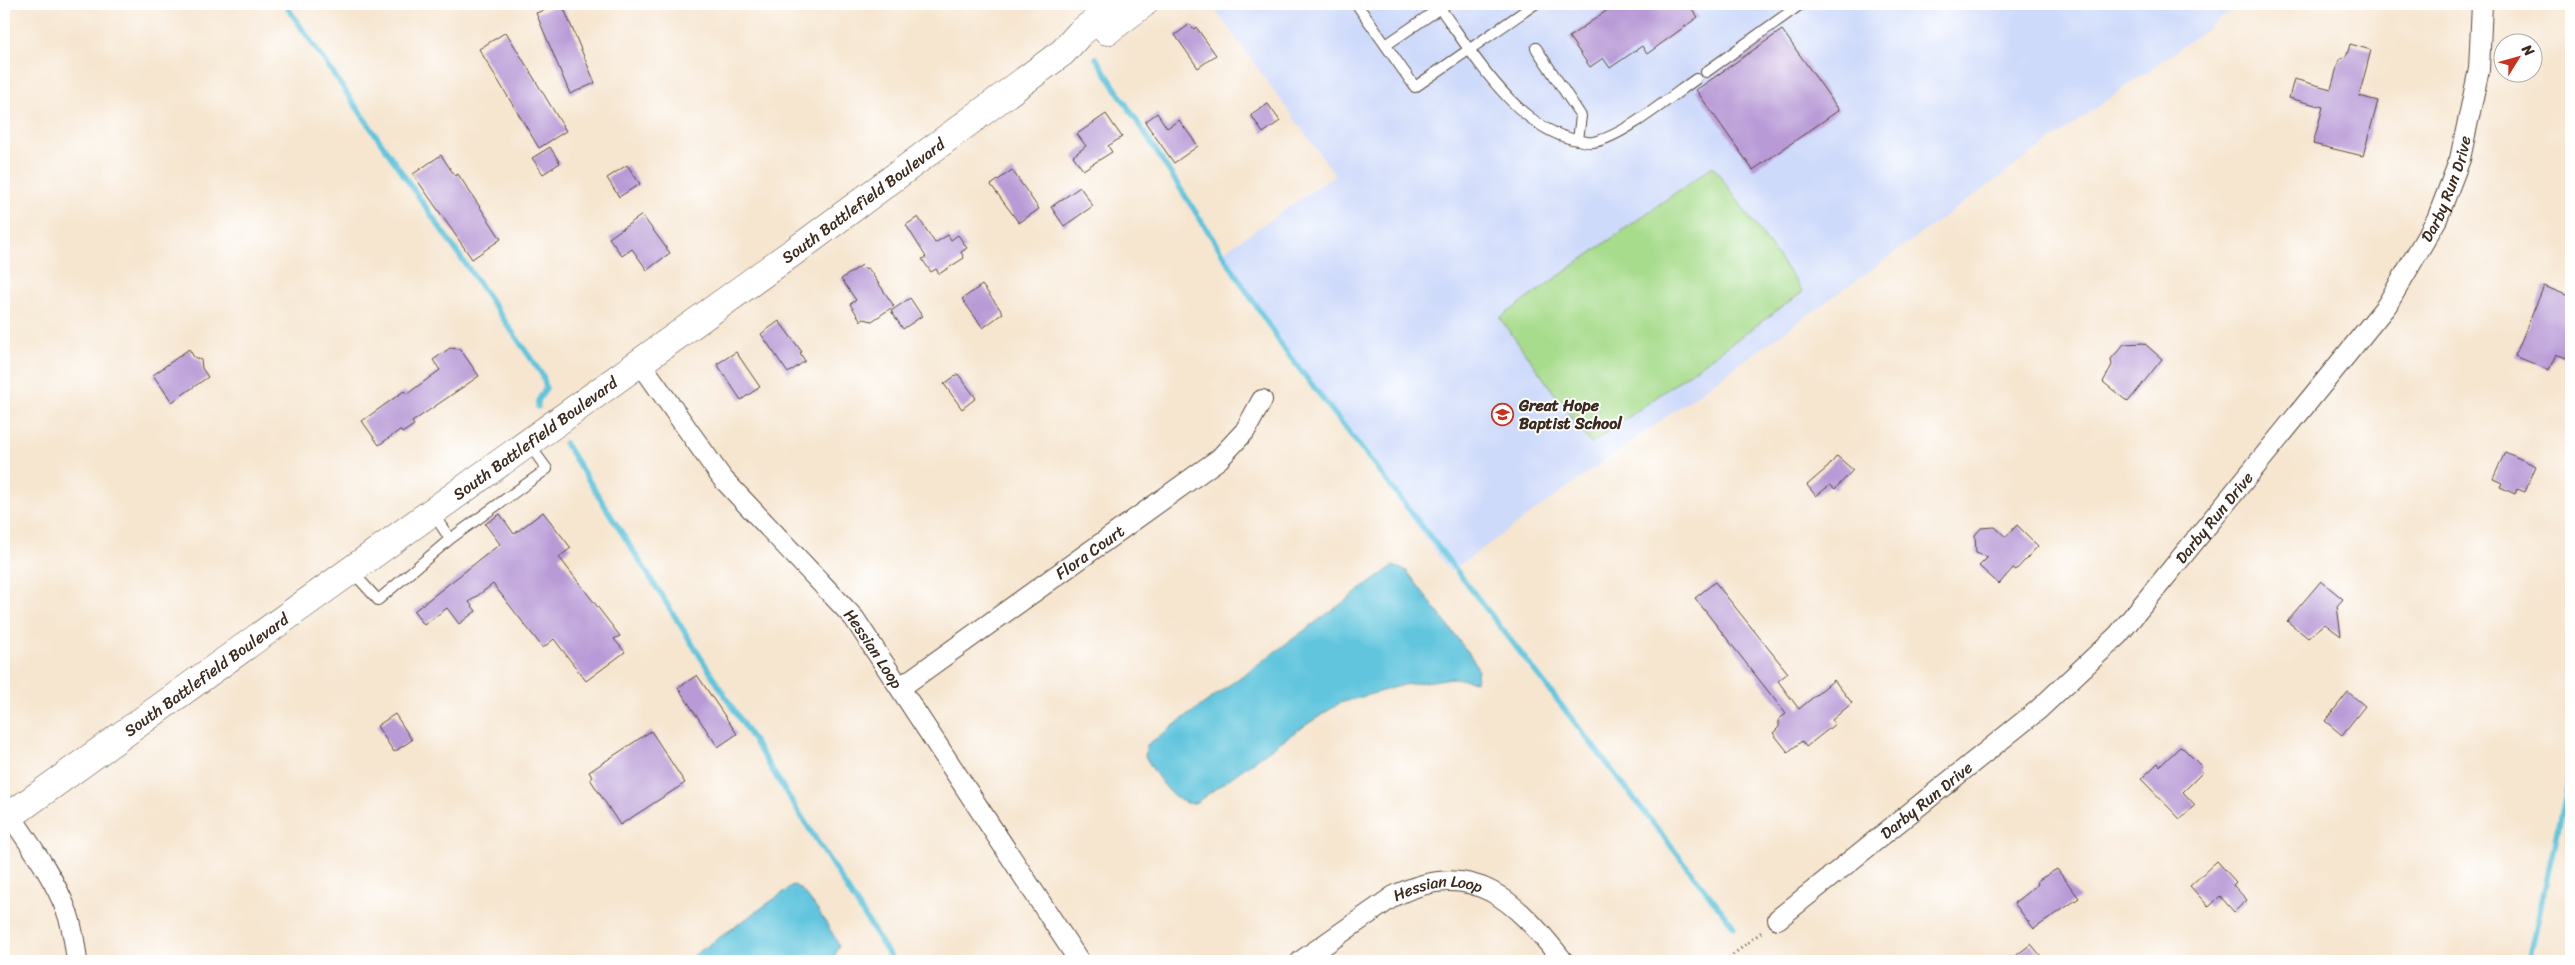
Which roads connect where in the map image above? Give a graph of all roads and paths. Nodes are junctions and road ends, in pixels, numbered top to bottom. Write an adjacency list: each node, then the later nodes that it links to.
1 (1118, 4): 11 (main road, South Battlefield Boulevard)
2 (1143, 4): 11 (main road, South Battlefield Boulevard)
3 (1361, 4): 8 (lane)
4 (1535, 4): 10 (lane)
5 (1801, 4): 12 (lane)
6 (2482, 4): 23 (street, Darby Run Drive)
7 (1441, 5): 8 (lane); 10 (lane)
8 (1386, 45): 10 (lane)
9 (1536, 48): 14 (lane)
10 (1470, 49): 14 (lane)
11 (1063, 52): 15 (main road, South Battlefield Boulevard)
12 (1706, 72)
13 (1696, 79): 14 (lane)
14 (1578, 140)
15 (639, 361): 17 (main road, South Battlefield Boulevard); 21 (street, Hessian Loop)
16 (1262, 400): 21 (street, Flora Court)
17 (528, 442): 18 (main road, South Battlefield Boulevard); 19 (lane)
18 (432, 511): 19 (lane); 20 (main road, South Battlefield Boulevard)
19 (450, 539): 20 (lane)
20 (351, 570): 22 (main road, South Battlefield Boulevard)
21 (901, 687): 25 (street, Hessian Loop)
22 (7, 817): 24 (street)
23 (1778, 919): 28 (path)
24 (77, 961)
25 (1079, 961)
26 (1301, 961): 27 (street, Hessian Loop)
27 (1563, 961)
28 (1725, 961)

